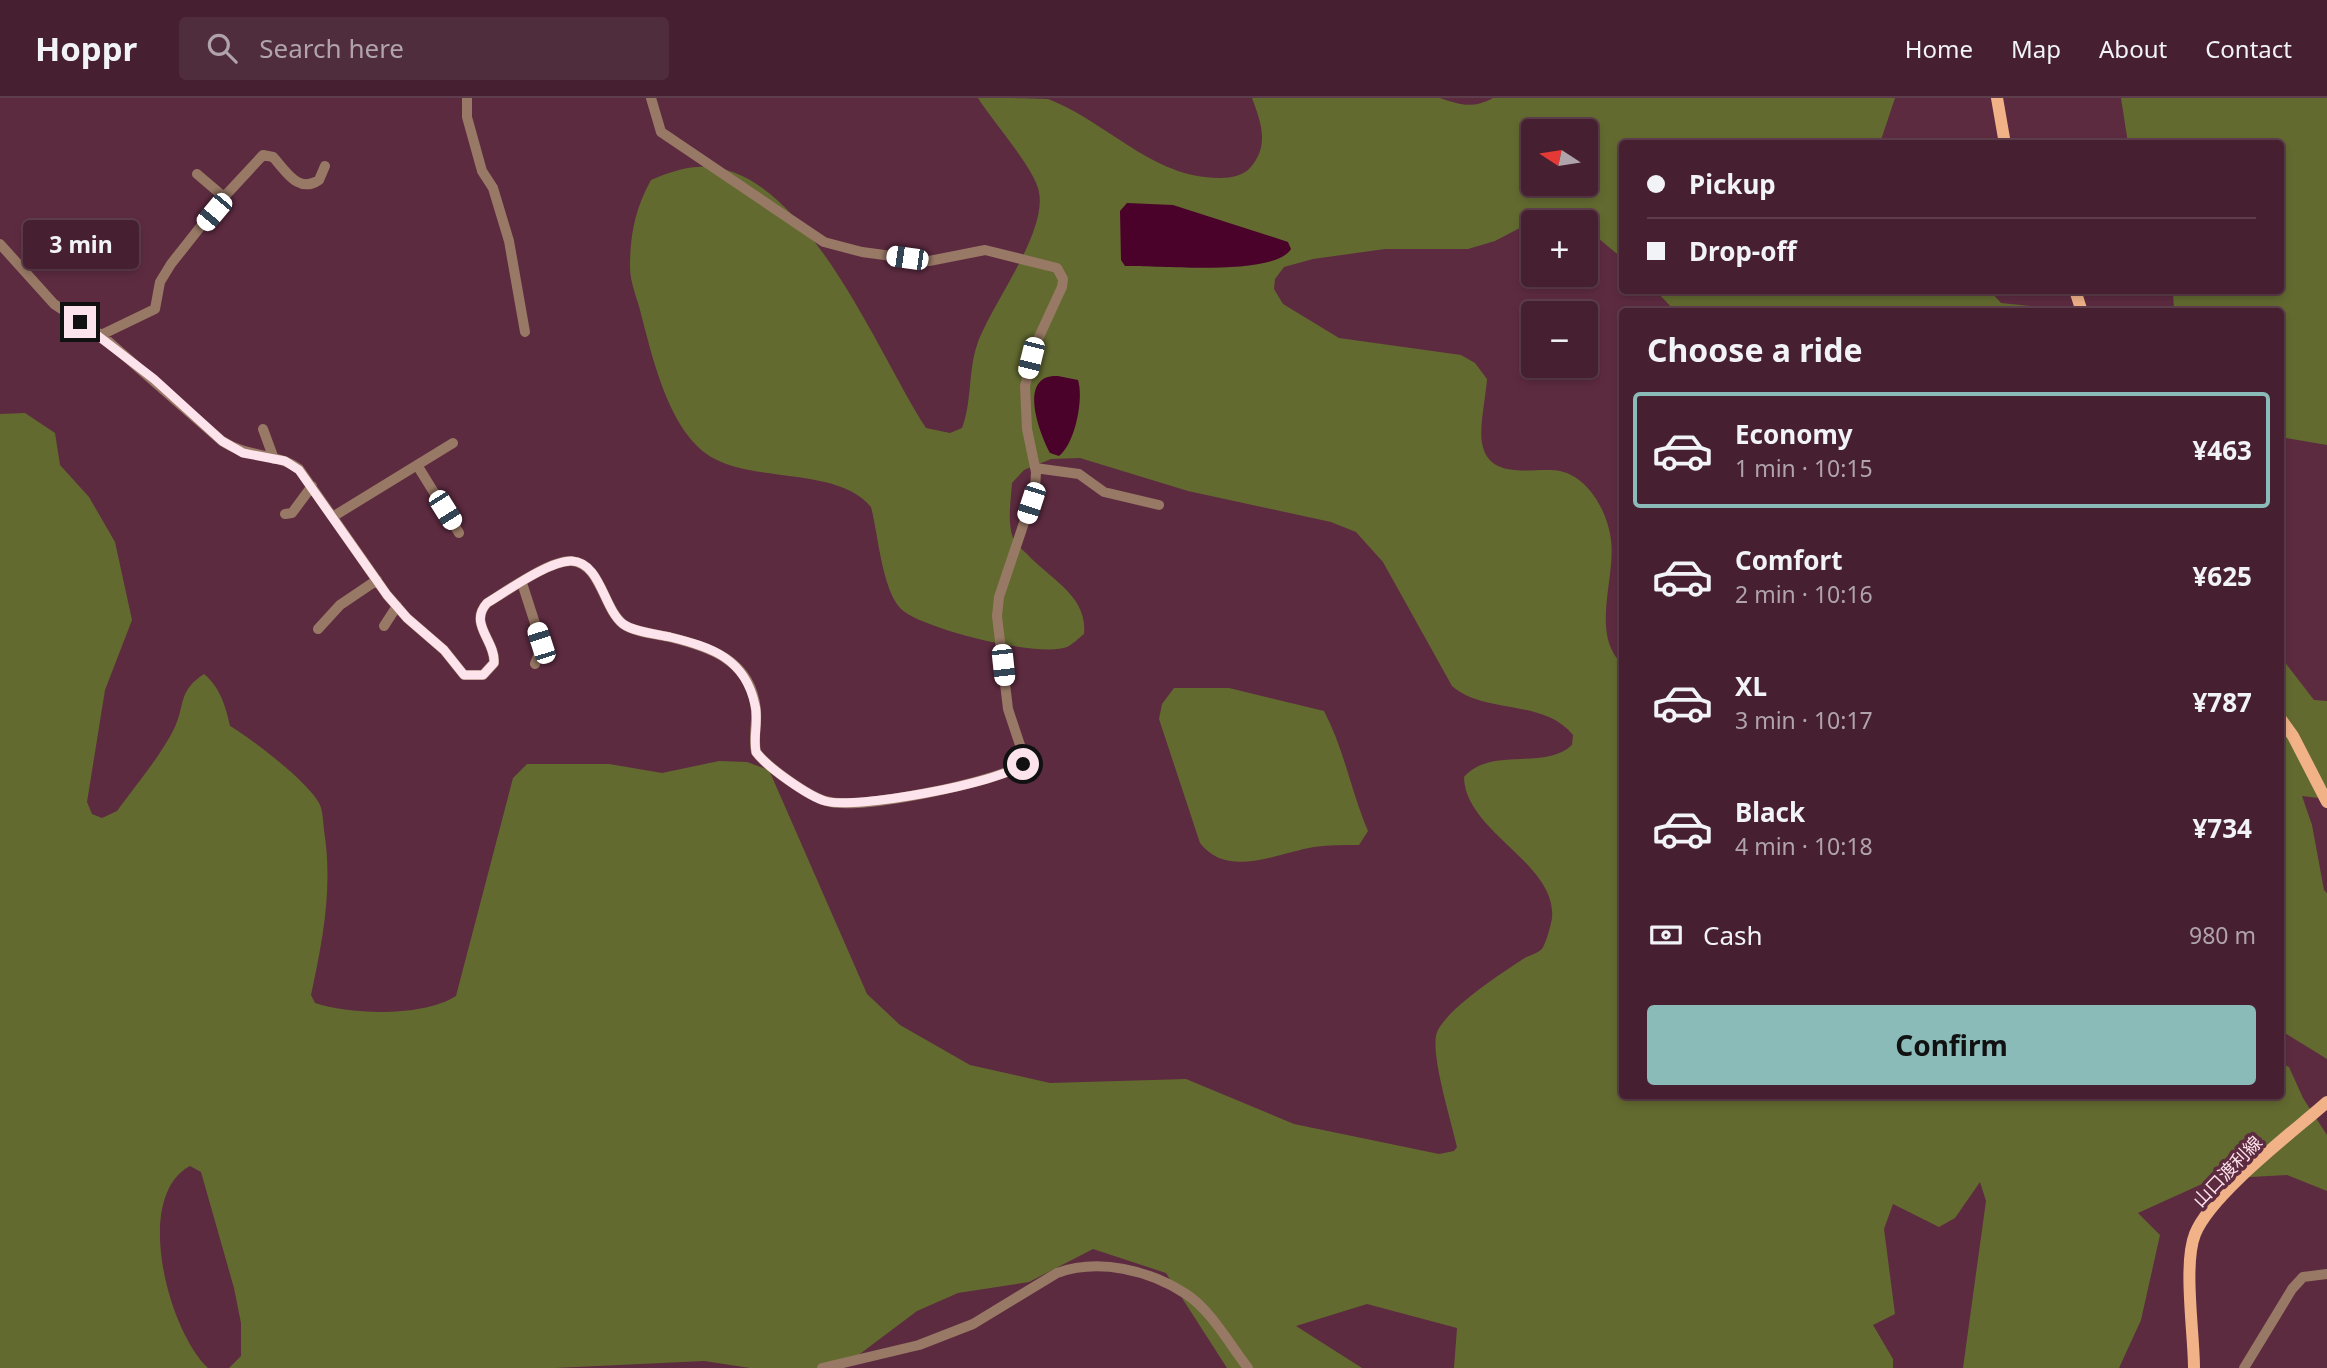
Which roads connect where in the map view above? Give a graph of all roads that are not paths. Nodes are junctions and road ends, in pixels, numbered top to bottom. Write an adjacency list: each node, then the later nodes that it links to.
1 (467, 98): 9 (street)
2 (651, 98): 15 (street)
3 (1997, 98): 4 (main road)
4 (2004, 140)
5 (326, 166): 7 (street)
6 (198, 174): 7 (street)
7 (224, 197): 10 (street)
8 (0, 244): 10 (street)
9 (525, 332)
10 (100, 335): 13 (street)
11 (263, 429): 13 (street)
12 (453, 443): 14 (street)
13 (274, 459): 16 (street)
14 (417, 465): 19 (street); 20 (street)
15 (1035, 468): 17 (street); 22 (street)
16 (312, 486): 18 (street); 19 (street)
17 (1159, 505)
18 (285, 514)
19 (334, 516): 21 (street)
20 (459, 533)
21 (377, 580): 23 (street); 25 (street)
22 (522, 583): 23 (street); 26 (street)
23 (397, 606): 24 (street)
24 (384, 626)
25 (318, 629)
26 (535, 664)
27 (2284, 724): 28 (main road)
28 (2327, 802)
29 (2327, 1102): 33 (main road, 山口渡利線)
30 (2327, 1274): 34 (street)
31 (822, 1368): 32 (street)
32 (1248, 1368)
33 (2194, 1368)
34 (2244, 1368)

